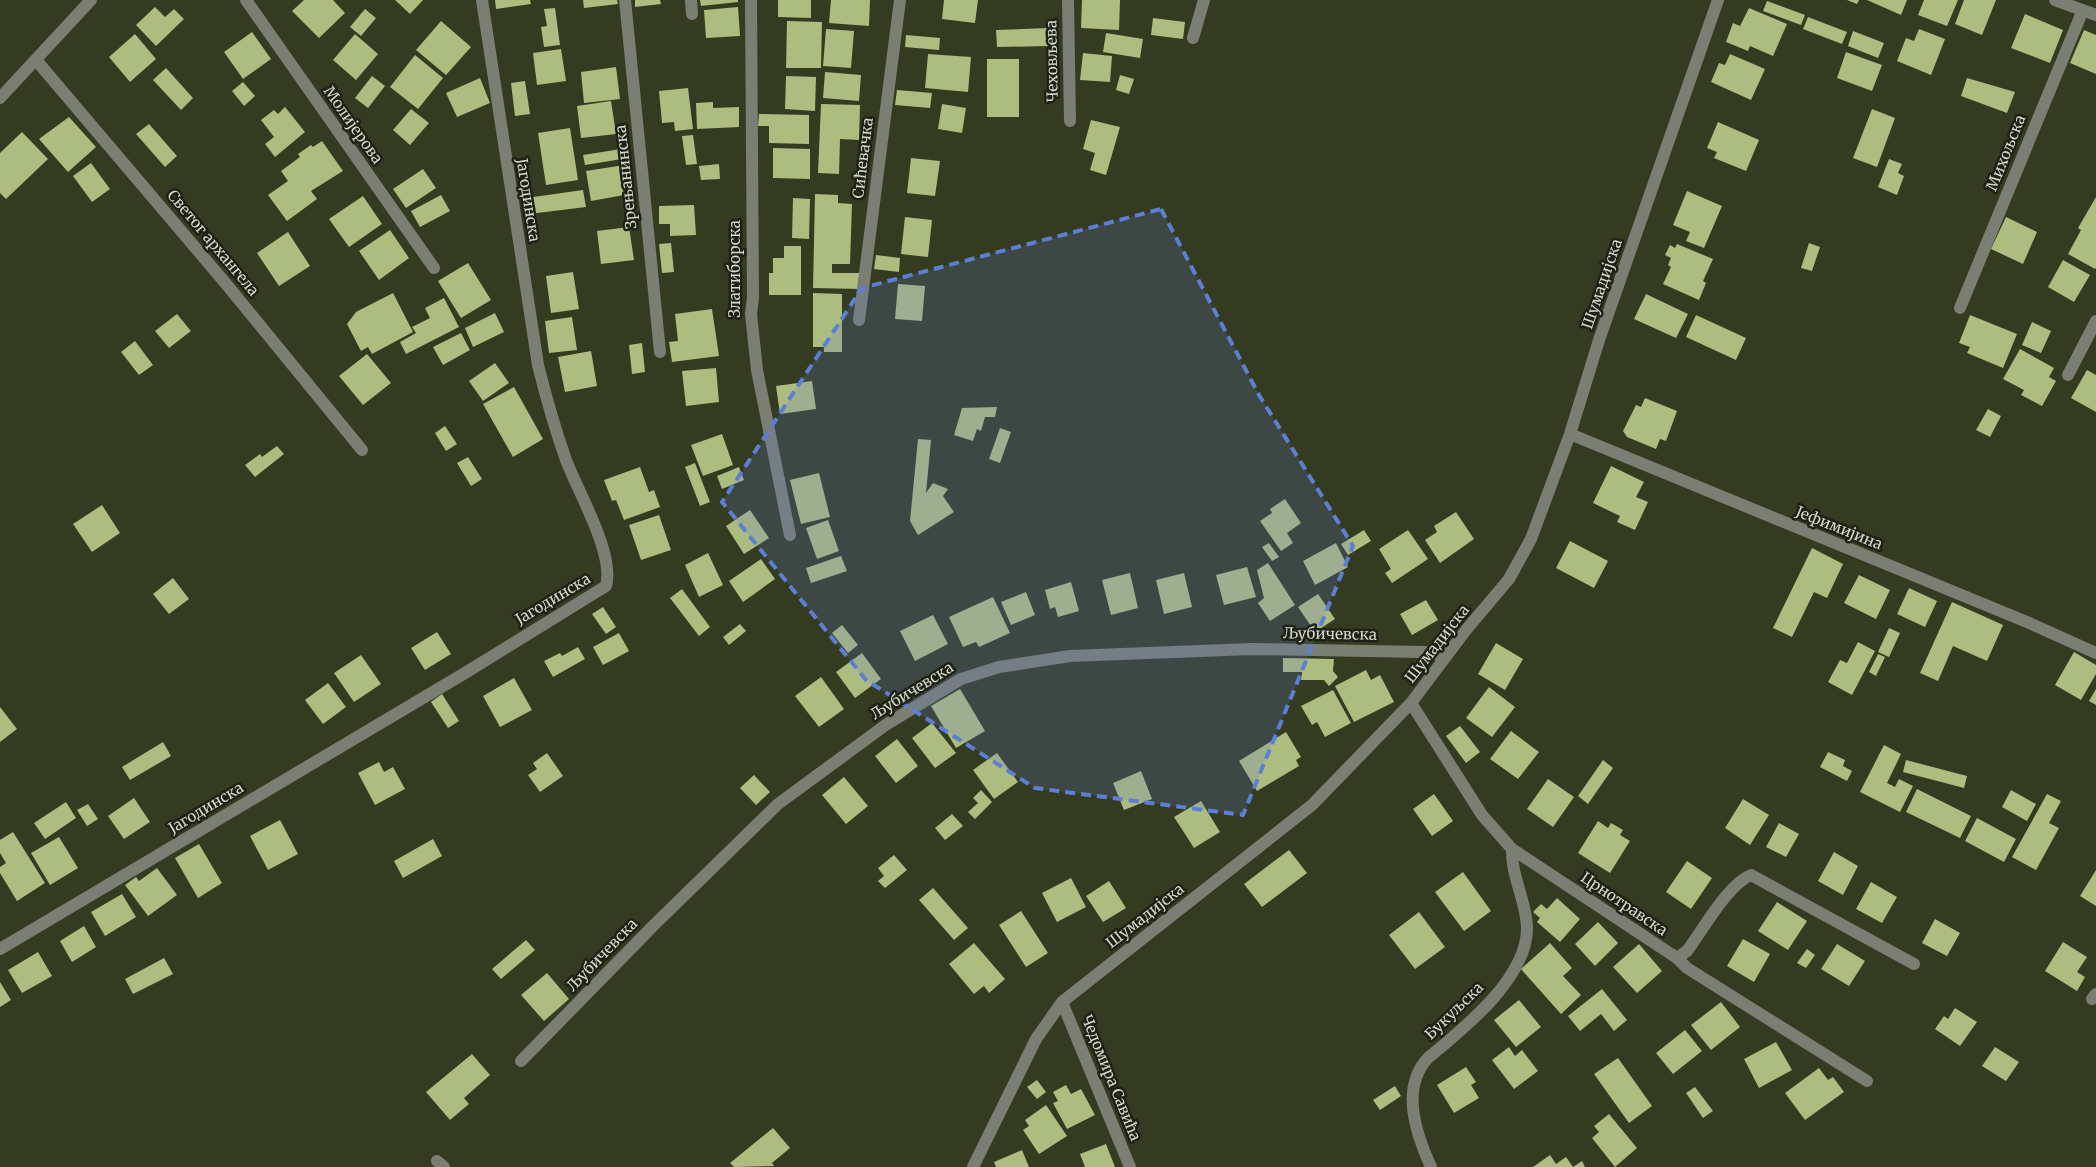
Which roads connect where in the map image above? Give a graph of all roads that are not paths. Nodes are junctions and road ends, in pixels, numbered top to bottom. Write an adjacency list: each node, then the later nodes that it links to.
1 (91, 0): 16 (street)
2 (246, 0): 19 (street, Молијерова)
3 (482, 0): 32 (street, Јагодинска)
4 (625, 0): 23 (street, Зрењанинска)
5 (692, 0): 13 (street)
6 (751, 0): 27 (street, Златиборска)
7 (900, 0): 21 (street, Сићевачка)
8 (1068, 0): 18 (street, Чеховљева)
9 (1204, 0): 15 (street)
10 (1718, 0): 25 (street, Шумадијска)
11 (2055, 0): 12 (street)
12 (2082, 10): 14 (street); 20 (street, Михољска)
13 (692, 14)
14 (2096, 15)
15 (1193, 38)
16 (36, 60): 17 (street); 26 (street, Светог архангела)
17 (0, 98)
18 (1070, 121)
19 (434, 268)
20 (1960, 308)
21 (859, 320)
22 (2096, 322): 24 (street)
23 (660, 352)
24 (2068, 375)
25 (1570, 434): 28 (street, Јефимијина); 29 (street, Шумадијска)
26 (362, 450)
27 (790, 535)
28 (2096, 653)
29 (1446, 656): 30 (street, Шумадијска); 36 (street, Љубичевска)
30 (1411, 703): 31 (street, Црнотравска); 35 (street, Шумадијска)
31 (1512, 849): 33 (street, Црнотравска); 40 (street, Букуљска)
32 (0, 949)
33 (1677, 958): 34 (street); 37 (street, Црнотравска)
34 (1914, 964)
35 (1062, 1002): 38 (street, Шумадијска); 39 (street, Чедомира Савића)
36 (521, 1061)
37 (1867, 1080)
38 (973, 1167)
39 (1130, 1167)
40 (1431, 1167)

